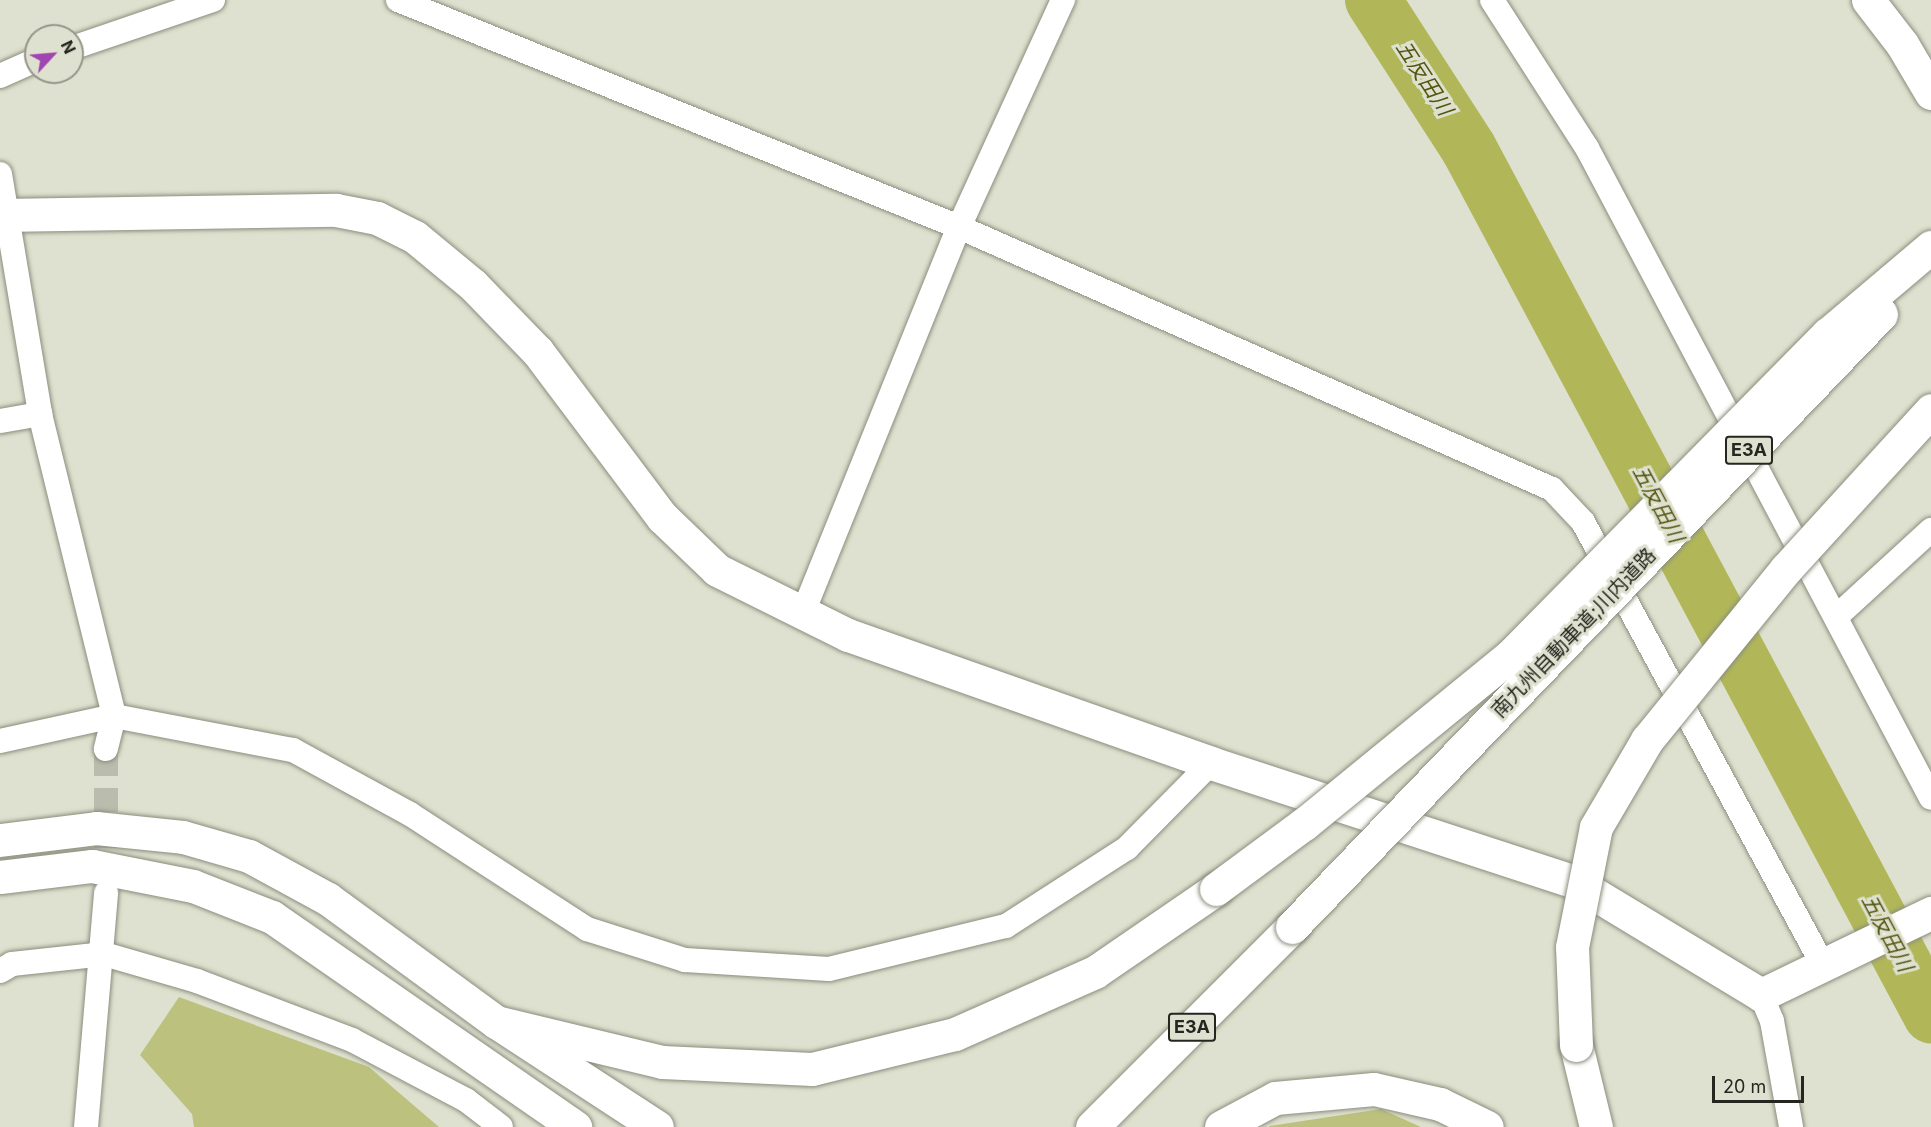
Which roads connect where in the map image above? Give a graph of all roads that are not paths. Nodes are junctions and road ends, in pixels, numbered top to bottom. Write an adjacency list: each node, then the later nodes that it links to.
1 (213, 0): 6 (street)
2 (398, 0): 12 (street)
3 (1063, 0): 12 (street)
4 (1492, 0): 20 (street)
5 (1868, 0): 9 (main road)
6 (84, 44)
7 (24, 65): 8 (street)
8 (0, 76)
9 (1931, 93)
10 (0, 174): 11 (street)
11 (4, 215): 16 (street); 19 (main road)
12 (959, 227): 19 (street); 32 (street)
13 (1931, 247): 35 (main road, bridge)
14 (1931, 261): 30 (main road, 南九州自動車道;川内道路 / E3A, bridge)
15 (1931, 410): 46 (main road, bridge)
16 (40, 414): 17 (street); 21 (street)
17 (0, 421)
18 (1931, 530): 20 (street)
19 (802, 615): 24 (main road)
20 (1836, 617): 25 (street)
21 (114, 716): 22 (street); 23 (street); 24 (street)
22 (0, 741)
23 (106, 749)
24 (1211, 763): 34 (main road)
25 (1931, 798)
26 (0, 840): 35 (main road)
27 (0, 877): 36 (main road)
28 (106, 893): 31 (street)
29 (1931, 913): 32 (main road)
30 (1292, 927): 42 (main road, 南九州自動車道;川内道路 / E3A); 43 (main road, 南九州自動車道;川内道路 / E3A)
31 (104, 954): 33 (street); 37 (street); 38 (street)
32 (1836, 961): 34 (main road)
33 (0, 971)
34 (1761, 995): 47 (street)
35 (496, 1022): 41 (main road)
36 (487, 1066): 39 (main road); 40 (main road)
37 (86, 1127)
38 (501, 1127)
39 (539, 1127)
40 (575, 1127)
41 (657, 1127)
42 (1092, 1127)
43 (1116, 1127)
44 (1221, 1127): 45 (main road)
45 (1487, 1127)
46 (1596, 1127)
47 (1791, 1127)

